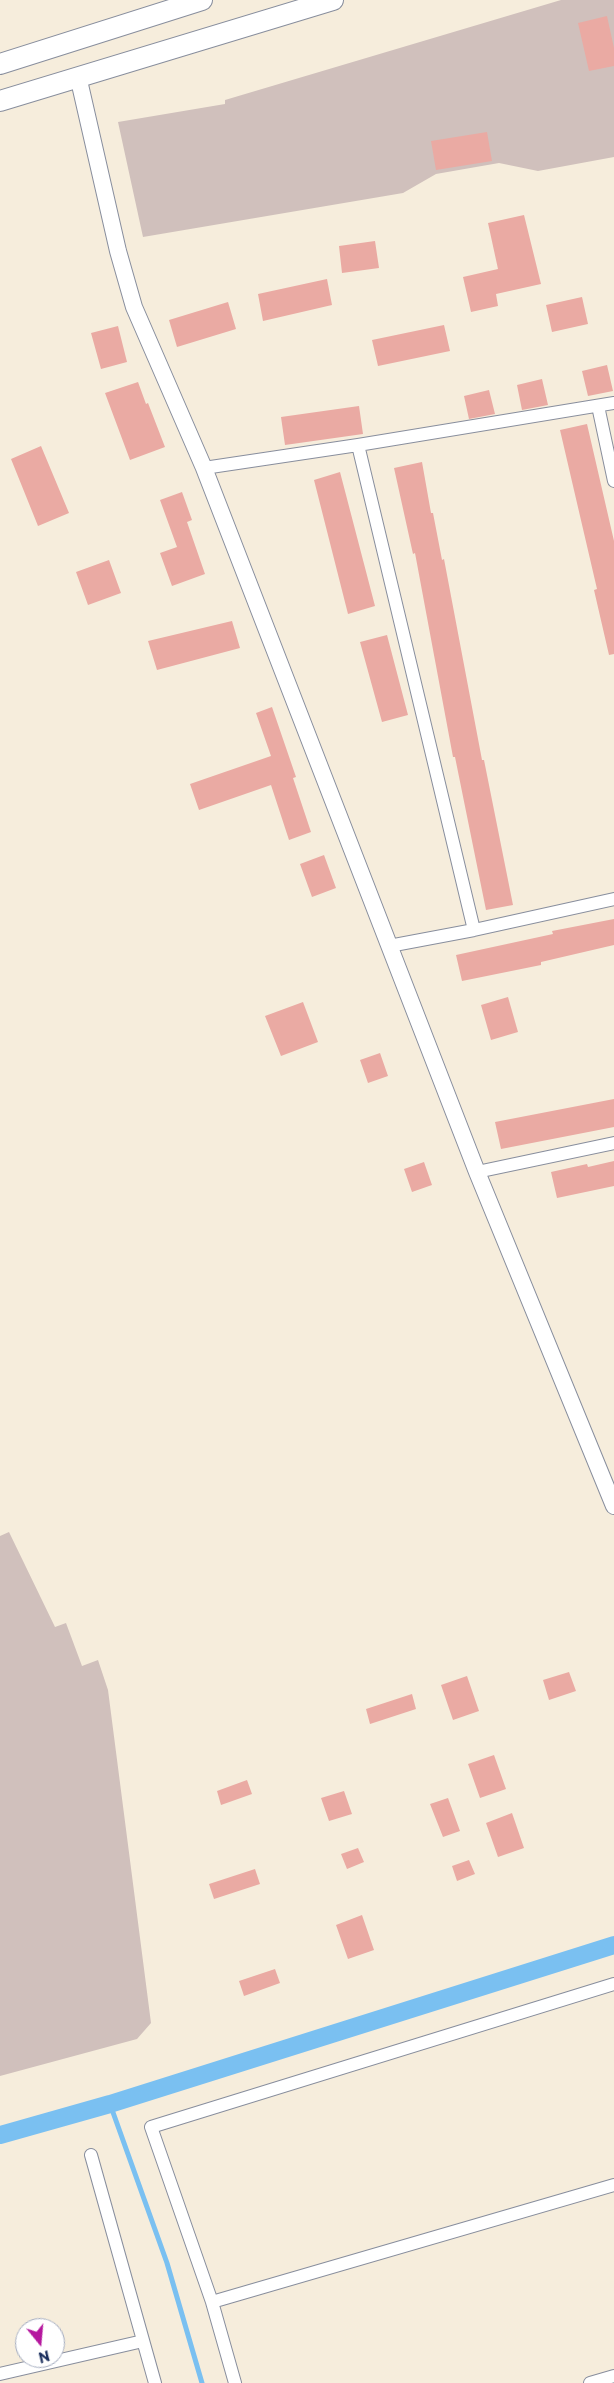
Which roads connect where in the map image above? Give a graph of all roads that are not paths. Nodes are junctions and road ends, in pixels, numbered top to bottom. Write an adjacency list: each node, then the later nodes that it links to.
1 (202, 0): 3 (main road)
2 (333, 0): 4 (main road)
3 (0, 64)
4 (78, 76): 5 (main road); 9 (street)
5 (0, 101)
6 (614, 403): 7 (street)
7 (598, 406): 8 (street); 10 (street)
8 (358, 445): 9 (street); 12 (street)
9 (204, 468): 13 (street)
10 (614, 481)
11 (614, 899): 12 (street)
12 (474, 930): 13 (street)
13 (389, 946): 15 (street)
14 (614, 1143): 15 (street)
15 (477, 1172): 16 (street)
16 (613, 1500)
17 (614, 1984): 20 (street)
18 (91, 2155): 21 (street)
19 (614, 2185): 20 (street)
20 (212, 2302): 25 (street)
21 (143, 2341): 22 (street); 24 (street)
22 (0, 2374)
23 (614, 2376): 26 (street)
24 (155, 2383)
25 (235, 2383)
26 (590, 2383)

